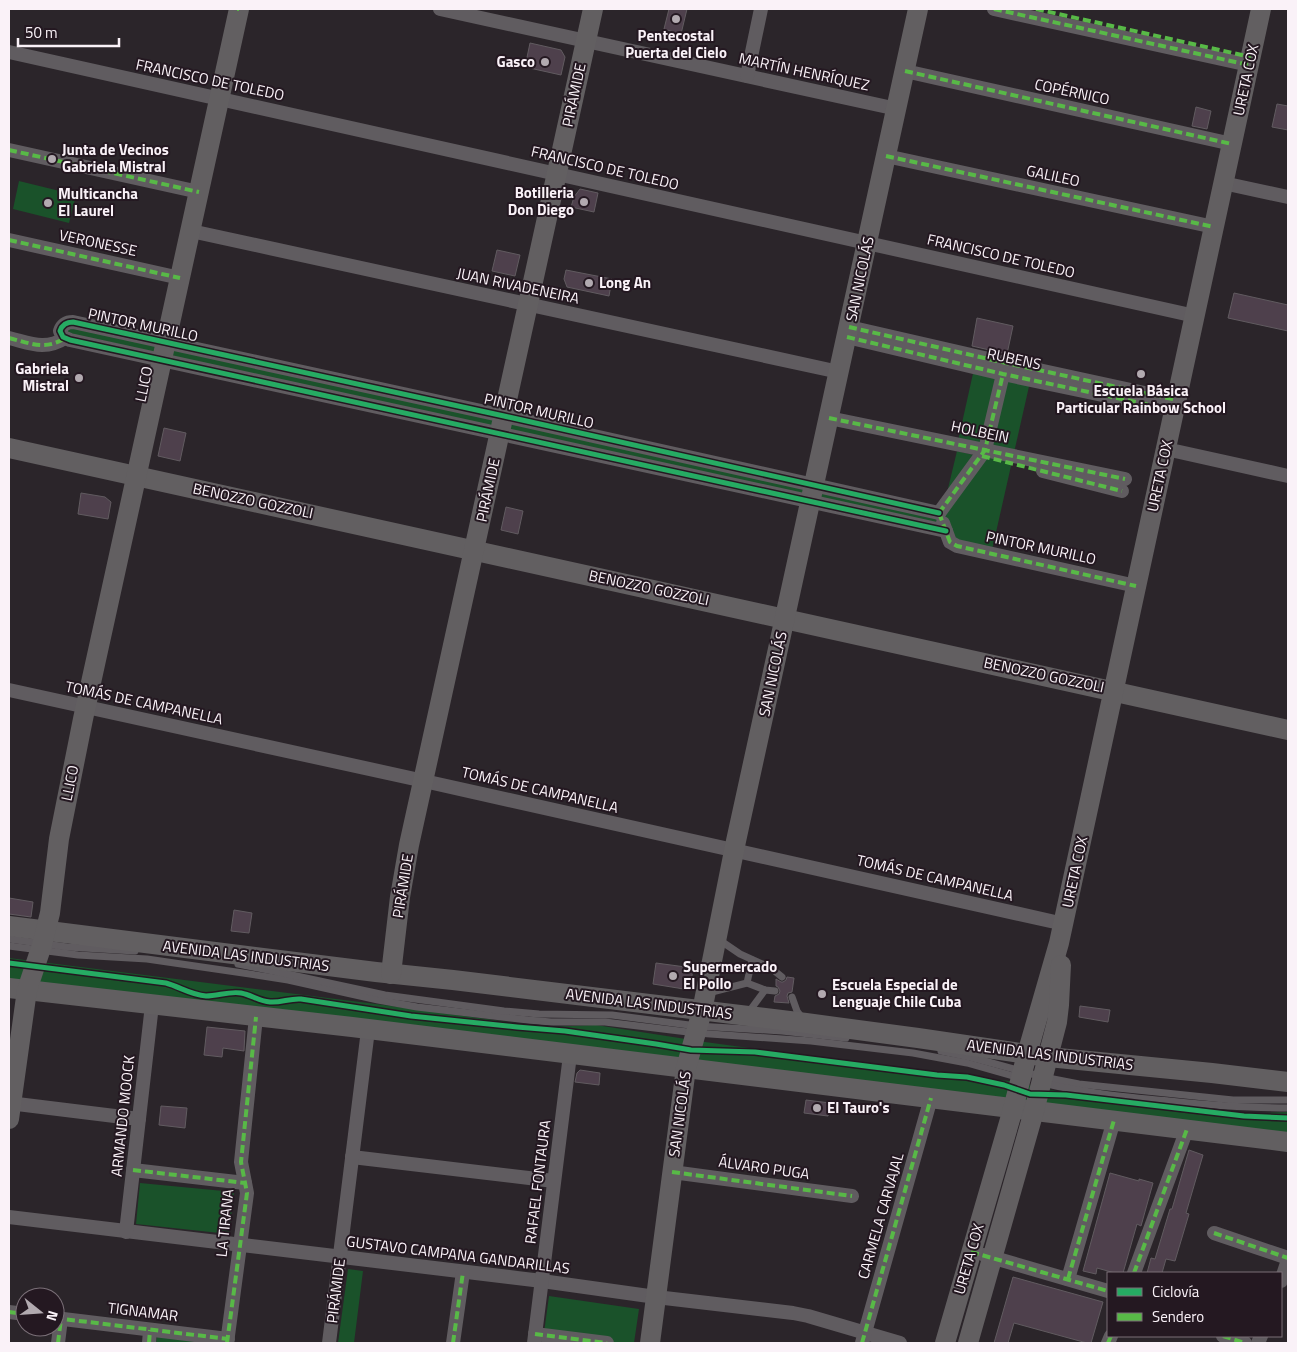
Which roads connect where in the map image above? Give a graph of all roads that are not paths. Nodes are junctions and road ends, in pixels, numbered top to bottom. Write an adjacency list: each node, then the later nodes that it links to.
1 (238, 9): 14 (street, LLICO)
2 (440, 9): 9 (street, MARTÍN HENRÍQUEZ)
3 (593, 9): 9 (street, PIRÁMIDE)
4 (761, 9): 13 (street)
5 (918, 9): 12 (street, SAN NICOLÁS)
6 (994, 9): 11 (street)
7 (1036, 9): 11 (street)
8 (1261, 9): 11 (street, URETA COX)
9 (586, 41): 13 (street, MARTÍN HENRÍQUEZ); 19 (street, PIRÁMIDE)
10 (9, 52): 14 (street, FRANCISCO DE TOLEDO)
11 (1250, 61): 16 (street, URETA COX)
12 (905, 72): 15 (street, SAN NICOLÁS); 16 (street, COPÉRNICO)
13 (747, 76): 15 (street, MARTÍN HENRÍQUEZ)
14 (220, 99): 19 (street, FRANCISCO DE TOLEDO); 21 (street, LLICO)
15 (897, 109): 18 (street, SAN NICOLÁS)
16 (1232, 144): 20 (street, URETA COX)
17 (9, 150): 21 (street)
18 (886, 156): 23 (street, GALILEO); 26 (street, SAN NICOLÁS)
19 (557, 174): 26 (street, FRANCISCO DE TOLEDO); 28 (street, PIRÁMIDE)
20 (1223, 183): 22 (street); 23 (street, URETA COX)
21 (199, 192): 24 (street, LLICO)
22 (1288, 198)
23 (1214, 228): 29 (street, URETA COX)
24 (190, 231): 27 (street, LLICO); 28 (street, JUAN RIVADENEIRA)
25 (9, 240): 27 (street, VERONESSE)
26 (867, 243): 29 (street, FRANCISCO DE TOLEDO); 30 (street, SAN NICOLÁS)
27 (180, 278): 32 (street, LLICO)
28 (528, 304): 33 (street, JUAN RIVADENEIRA); 37 (street, PIRÁMIDE)
29 (1195, 316): 35 (street, URETA COX)
30 (848, 332): 33 (street, SAN NICOLÁS); 34 (street, RUBENS); 35 (street, RUBENS)
31 (9, 338): 32 (street, PINTOR MURILLO)
32 (164, 351): 37 (street, PINTOR MURILLO); 41 (street, LLICO)
33 (839, 372): 36 (street, SAN NICOLÁS)
34 (1003, 374): 35 (street, RUBENS); 40 (street)
35 (1176, 405): 39 (street, URETA COX)
36 (829, 418): 40 (street, HOLBEIN); 44 (street, SAN NICOLÁS)
37 (502, 425): 44 (street, PINTOR MURILLO); 47 (street, PIRÁMIDE)
38 (9, 448): 41 (street, BENOZZO GOZZOLI)
39 (1166, 450): 42 (street); 48 (street, URETA COX)
40 (983, 453): 43 (street, HOLBEIN); 45 (street)
41 (136, 476): 47 (street, BENOZZO GOZZOLI); 52 (street, LLICO)
42 (1288, 476)
43 (1124, 485)
44 (812, 494): 45 (street, PINTOR MURILLO); 46 (street, PINTOR MURILLO); 49 (street, SAN NICOLÁS)
45 (939, 513): 46 (street, PINTOR MURILLO)
46 (946, 531): 48 (street, PINTOR MURILLO)
47 (475, 550): 49 (street, BENOZZO GOZZOLI); 54 (street, PIRÁMIDE)
48 (1136, 586): 51 (street, URETA COX)
49 (785, 618): 51 (street, BENOZZO GOZZOLI); 55 (street, SAN NICOLÁS)
50 (9, 690): 52 (street, TOMÁS DE CAMPANELLA)
51 (1114, 691): 53 (street, BENOZZO GOZZOLI); 56 (street, URETA COX)
52 (86, 707): 54 (street, TOMÁS DE CAMPANELLA); 60 (street, LLICO)
53 (1288, 730)
54 (424, 780): 55 (street, TOMÁS DE CAMPANELLA); 66 (street, PIRÁMIDE)
55 (734, 850): 56 (street, TOMÁS DE CAMPANELLA); 58 (street, SAN NICOLÁS)
56 (1064, 924): 61 (street, URETA COX)
57 (9, 926): 60 (street, AVENIDA LAS INDUSTRIAS)
58 (716, 937): 63 (lane); 74 (street, SAN NICOLÁS)
59 (9, 939): 60 (lane)
60 (43, 942): 62 (lane); 64 (lane); 66 (street, AVENIDA LAS INDUSTRIAS); 69 (street, LLICO); 74 (lane)
61 (1060, 943): 80 (street, URETA COX); 82 (street, URETA COX)
62 (9, 946)
63 (752, 960): 67 (lane); 68 (lane)
64 (214, 961)
65 (229, 963): 74 (lane)
66 (391, 974): 74 (street, AVENIDA LAS INDUSTRIAS)
67 (782, 977)
68 (747, 983): 70 (lane); 74 (lane)
69 (18, 989): 73 (street); 88 (street, LLICO)
70 (765, 990): 71 (lane); 75 (lane)
71 (775, 991)
72 (792, 997): 77 (lane)
73 (152, 1005): 76 (street); 91 (street, ARMANDO MOOCK)
74 (700, 1016): 75 (street, AVENIDA LAS INDUSTRIAS); 81 (street, SAN NICOLÁS); 82 (lane)
75 (746, 1016): 77 (street, AVENIDA LAS INDUSTRIAS)
76 (256, 1017): 78 (street); 99 (street, LA TIRANA)
77 (806, 1023): 82 (street, AVENIDA LAS INDUSTRIAS)
78 (368, 1030): 79 (street); 95 (street, PIRÁMIDE)
79 (570, 1055): 81 (street); 98 (street, RAFAEL FONTAURA)
80 (1048, 1057): 82 (street, AVENIDA LAS INDUSTRIAS); 83 (street, URETA COX); 84 (street, AVENIDA LAS INDUSTRIAS)
81 (686, 1068): 85 (street); 97 (street, SAN NICOLÁS)
82 (1024, 1068): 83 (lane); 89 (street, URETA COX)
83 (1042, 1080): 86 (lane); 87 (lane); 90 (street, URETA COX)
84 (1288, 1082)
85 (932, 1098): 89 (street); 119 (street, CARMELA CARVAJAL)
86 (1288, 1100)
87 (1288, 1108)
88 (9, 1109): 91 (street)
89 (1013, 1109): 90 (street); 105 (street, URETA COX)
90 (1034, 1111): 92 (street); 107 (street, URETA COX)
91 (139, 1120): 96 (street, ARMANDO MOOCK)
92 (1114, 1120): 93 (street); 112 (street)
93 (1188, 1129): 94 (street); 110 (street)
94 (1288, 1142)
95 (352, 1157): 98 (street); 106 (street, PIRÁMIDE)
96 (133, 1170): 99 (street); 102 (street, ARMANDO MOOCK)
97 (672, 1172): 100 (street, ÁLVARO PUGA); 115 (street, SAN NICOLÁS)
98 (554, 1181): 113 (street, RAFAEL FONTAURA)
99 (245, 1183): 104 (street, LA TIRANA)
100 (852, 1196)
101 (9, 1217): 102 (street, GUSTAVO CAMPANA GANDARILLAS)
102 (126, 1232): 104 (street, GUSTAVO CAMPANA GANDARILLAS)
103 (1214, 1232): 108 (street)
104 (239, 1245): 106 (street, GUSTAVO CAMPANA GANDARILLAS); 121 (street, LA TIRANA)
105 (971, 1252): 107 (street); 127 (street, URETA COX)
106 (340, 1257): 109 (street, GUSTAVO CAMPANA GANDARILLAS); 122 (street, PIRÁMIDE)
107 (993, 1258): 112 (street); 128 (street, URETA COX)
108 (1288, 1259): 111 (street)
109 (463, 1272): 113 (street, GUSTAVO CAMPANA GANDARILLAS); 123 (street)
110 (1134, 1272)
111 (1282, 1278)
112 (1068, 1279): 114 (street)
113 (542, 1282): 115 (street, GUSTAVO CAMPANA GANDARILLAS); 120 (street, RAFAEL FONTAURA)
114 (1107, 1291)
115 (656, 1297): 119 (street, GUSTAVO CAMPANA GANDARILLAS); 125 (street, SAN NICOLÁS)
116 (65, 1319): 117 (street, TIGNAMAR)
117 (149, 1336): 121 (street, TIGNAMAR)
118 (1226, 1337): 129 (street)
119 (864, 1338): 126 (street, GUSTAVO CAMPANA GANDARILLAS)
120 (535, 1339): 124 (street)
121 (228, 1341)
122 (329, 1343)
123 (453, 1343)
124 (607, 1343)
125 (650, 1343)
126 (900, 1343)
127 (945, 1343)
128 (968, 1343)
129 (1245, 1343)

